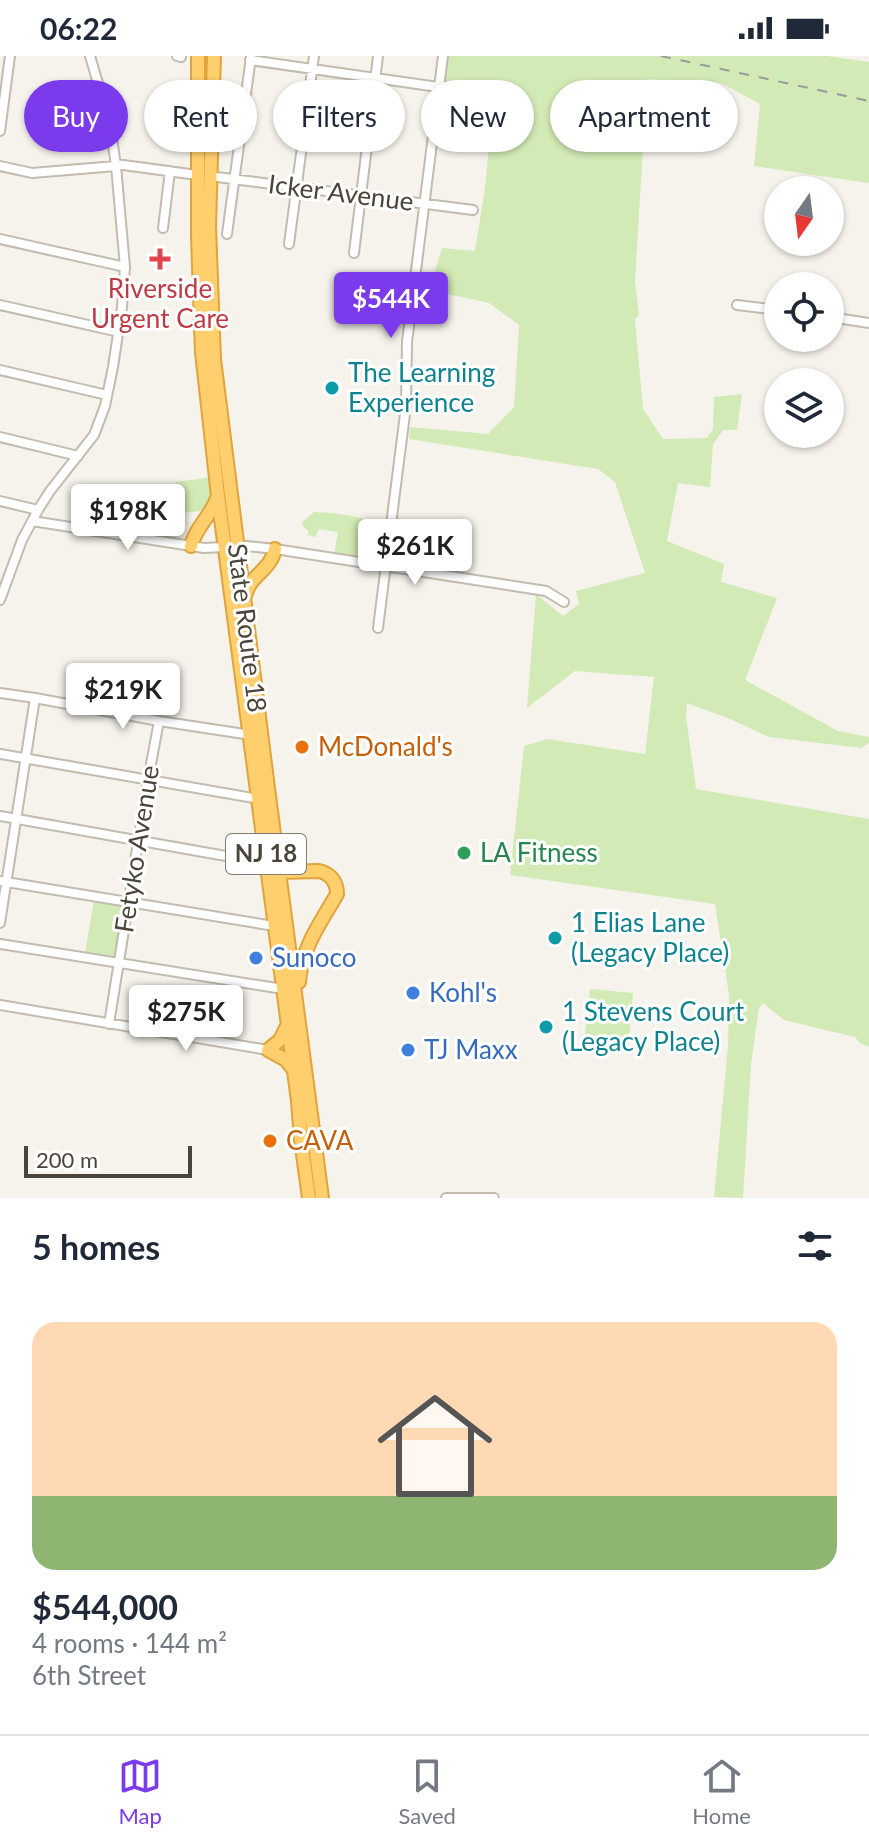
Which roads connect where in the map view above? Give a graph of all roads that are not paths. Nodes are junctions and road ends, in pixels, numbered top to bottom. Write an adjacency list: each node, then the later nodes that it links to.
1 (10, 56): 13 (street)
2 (90, 56): 16 (street)
3 (198, 56): 19 (highway, State Route 18 / NJ 18)
4 (214, 56): 19 (highway, State Route 18 / NJ 18)
5 (314, 56): 9 (street)
6 (378, 56): 10 (street)
7 (443, 56): 11 (street)
8 (251, 58): 9 (street); 20 (street)
9 (312, 69): 10 (street); 21 (street)
10 (375, 78): 12 (street); 22 (street)
11 (439, 80)
12 (421, 85)
13 (1, 112): 14 (street)
14 (0, 131)
15 (430, 152): 23 (street)
16 (116, 165): 17 (street, Icker Avenue); 18 (street, Icker Avenue); 30 (street)
17 (0, 166)
18 (170, 171): 19 (street, Icker Avenue); 25 (street)
19 (203, 175): 20 (street, Icker Avenue); 41 (highway, State Route 18 / NJ 18); 46 (highway, State Route 18 / NJ 18)
20 (233, 179): 21 (street, Icker Avenue); 26 (street)
21 (297, 187): 22 (street, Icker Avenue); 28 (street)
22 (361, 195): 23 (street, Icker Avenue); 29 (street)
23 (424, 203): 24 (street, Icker Avenue); 48 (street)
24 (473, 210)
25 (163, 228)
26 (227, 234)
27 (0, 239): 30 (street)
28 (289, 244)
29 (354, 253)
30 (125, 267): 36 (street)
31 (0, 305): 36 (street)
32 (737, 305): 33 (street)
33 (764, 308)
34 (844, 319): 35 (street)
35 (869, 323)
36 (119, 332): 38 (street)
37 (0, 370): 38 (street)
38 (107, 395): 40 (street)
39 (0, 437): 40 (street)
40 (78, 456): 43 (street)
41 (218, 496): 45 (highway); 46 (highway, State Route 18 / NJ 18)
42 (0, 501): 43 (street)
43 (38, 510): 44 (street)
44 (32, 521): 45 (street); 49 (street)
45 (191, 546): 46 (street)
46 (232, 547): 47 (street); 50 (highway, State Route 18 / NJ 18); 56 (highway, State Route 18 / NJ 18)
47 (275, 549): 48 (street); 50 (highway)
48 (386, 567): 51 (street); 52 (street)
49 (0, 600)
50 (245, 600): 65 (highway, State Route 18 / NJ 18)
51 (564, 602)
52 (378, 628)
53 (0, 693): 54 (street)
54 (35, 698): 55 (street); 58 (street)
55 (159, 721): 56 (street); 59 (street, Fetyko Avenue)
56 (251, 735): 60 (highway, State Route 18 / NJ 18)
57 (0, 754): 58 (street)
58 (25, 757): 59 (street); 62 (street)
59 (148, 780): 60 (street); 63 (street, Fetyko Avenue)
60 (259, 799): 65 (highway, State Route 18 / NJ 18)
61 (0, 816): 62 (street)
62 (16, 818): 63 (street); 66 (street)
63 (139, 842): 64 (street); 67 (street, Fetyko Avenue)
64 (242, 854)
65 (274, 876): 69 (highway, State Route 18 / NJ 18); 74 (highway, State Route 18 / NJ 18); 74 (highway)
66 (4, 882): 67 (street); 68 (street)
67 (129, 903): 69 (street); 71 (street, Fetyko Avenue)
68 (0, 923)
69 (274, 926): 72 (highway, State Route 18 / NJ 18)
70 (0, 944): 71 (street)
71 (118, 963): 72 (street); 75 (street, Fetyko Avenue)
72 (283, 989): 76 (highway, State Route 18 / NJ 18)
73 (0, 1005): 75 (street)
74 (297, 1005): 80 (highway, State Route 18 / NJ 18)
75 (109, 1024): 77 (street)
76 (287, 1025): 77 (highway); 78 (highway, State Route 18 / NJ 18)
77 (268, 1050): 78 (highway)
78 (294, 1071): 79 (highway, State Route 18 / NJ 18)
79 (309, 1198)
80 (322, 1198)
81 (446, 1198): 82 (street)
82 (494, 1198)

